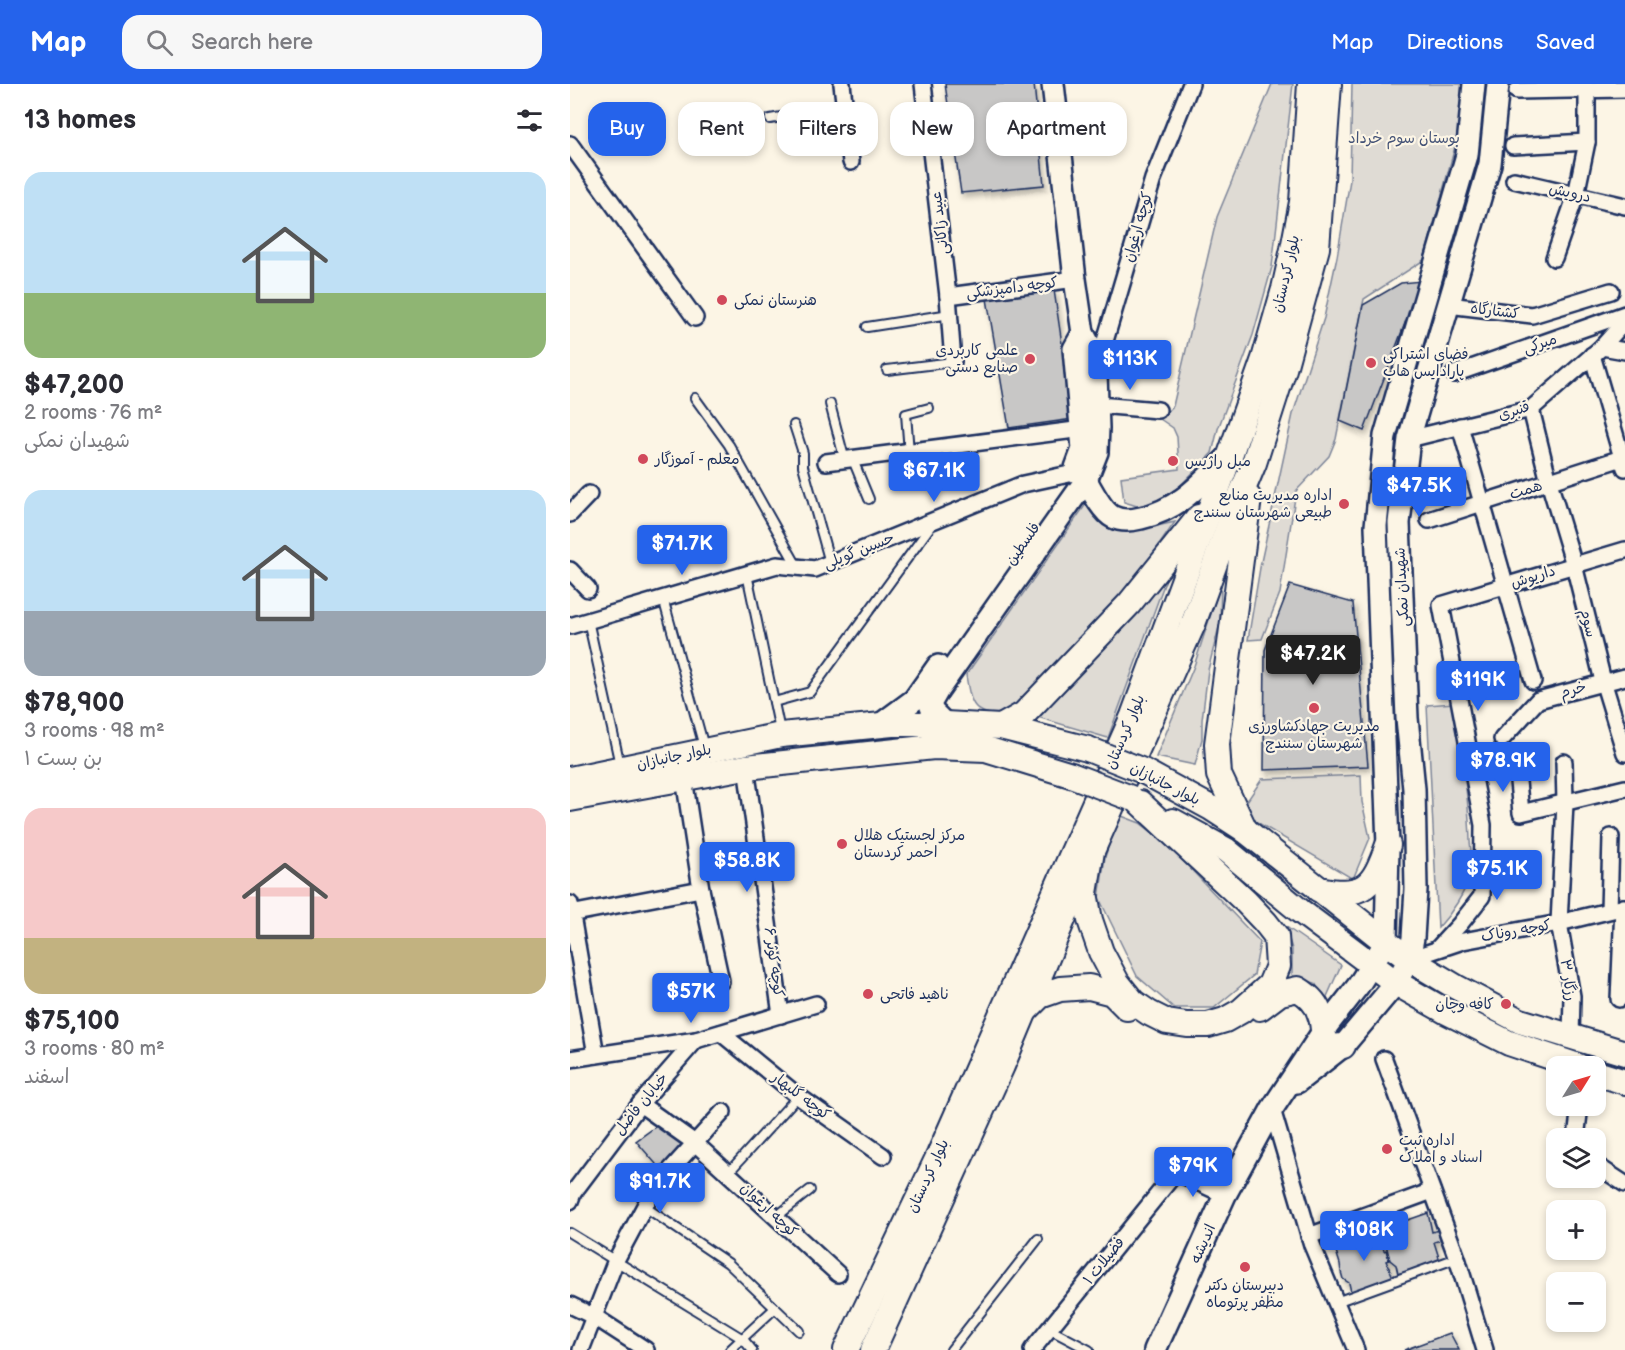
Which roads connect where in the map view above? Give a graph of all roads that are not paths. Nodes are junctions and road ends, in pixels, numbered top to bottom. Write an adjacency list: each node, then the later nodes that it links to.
1 (842, 84): 11 (street)
2 (923, 84): 25 (street, عبید زاکانی)
3 (1053, 84): 23 (main road, فلسطین)
4 (1191, 84): 37 (street, کوچه ارغوان)
5 (1310, 84): 50 (main road, بلوار کردستان)
6 (1329, 84): 53 (main road, بلوار کردستان)
7 (1474, 84): 99 (main road, شهیدان نمکی)
8 (1508, 87): 10 (street); 26 (main road, شهیدان نمکی)
9 (1625, 89): 10 (street)
10 (1587, 90): 14 (street)
11 (844, 102)
12 (777, 118): 13 (lane)
13 (770, 119)
14 (1587, 142): 16 (street); 20 (street)
15 (570, 144): 29 (street)
16 (1513, 146)
17 (850, 156): 18 (street)
18 (851, 162)
19 (1514, 180): 20 (street, درویش)
20 (1576, 195): 21 (street, درویش); 22 (street)
21 (1625, 206)
22 (1554, 258)
23 (1075, 279): 25 (street, کوچه دامپزشکی); 32 (main road, فلسطین)
24 (1611, 291): 26 (street, کشتارگاه)
25 (948, 296): 27 (street, عبید زاکانی)
26 (1448, 305): 48 (main road, شهیدان نمکی)
27 (950, 314): 31 (lane); 35 (street, عبید زاکانی)
28 (1625, 314): 38 (street, میرکی)
29 (695, 318)
30 (1625, 321): 33 (street, قنبری)
31 (867, 327)
32 (1083, 333): 37 (main road, فلسطین); 47 (main road, فلسطین)
33 (1597, 351): 34 (street); 43 (street, قنبری); 54 (street)
34 (1625, 351)
35 (953, 362): 36 (lane)
36 (887, 370)
37 (1096, 374): 41 (main road, فلسطین)
38 (1454, 374)
39 (695, 398): 68 (lane)
40 (830, 405): 51 (lane)
41 (1098, 405): 44 (street); 55 (main road, فلسطین)
42 (930, 408): 49 (lane)
43 (1531, 409): 46 (street, قنبری); 56 (street, سوم)
44 (1158, 410)
45 (795, 425): 66 (lane)
46 (1460, 426): 48 (street, قنبری); 61 (street)
47 (1083, 429): 49 (street); 55 (main road, فلسطین)
48 (1408, 439): 108 (main road, شهیدان نمکی)
49 (909, 452): 51 (street)
50 (1230, 455): 59 (main road); 60 (main road, بلوار کردستان)
51 (849, 460): 52 (street); 58 (lane)
52 (826, 462)
53 (1254, 463): 97 (main road); 100 (main road, بلوار کردستان)
54 (1624, 463): 56 (street, همت)
55 (1080, 476): 59 (main road); 63 (street, حسین گویلی); 80 (main road, فلسطین); 81 (main road, فلسطین)
56 (1549, 482): 61 (street, همت); 67 (street, سوم)
57 (589, 494): 62 (street)
58 (869, 499)
59 (1182, 501): 60 (main road)
60 (1211, 501): 82 (main road); 126 (main road, بلوار کردستان)
61 (1483, 503): 64 (street, همت); 71 (street)
62 (570, 514)
63 (936, 520): 66 (street, حسین گویلی); 79 (lane)
64 (1429, 520)
65 (1625, 550): 67 (street, داریوش)
66 (830, 563): 68 (street, حسین گویلی)
67 (1574, 565): 71 (street, داریوش); 78 (street, سوم)
68 (798, 567): 70 (street, حسین گویلی)
69 (570, 570): 72 (street)
70 (747, 574): 73 (street, حسین گویلی); 79 (lane)
71 (1504, 586): 77 (street); 107 (street, داریوش)
72 (588, 589)
73 (663, 598): 74 (street, حسین گویلی); 85 (lane)
74 (588, 620): 75 (street, حسین گویلی); 89 (lane)
75 (570, 626)
76 (1625, 677): 78 (street, خرم)
77 (1533, 681)
78 (1603, 681): 84 (street, خرم); 86 (street, سوم)
79 (774, 702): 83 (lane)
80 (945, 724): 81 (main road, بلوار جانبازان); 82 (main road, بلوار جانبازان)
81 (880, 725): 83 (main road, بلوار جانبازان)
82 (1001, 727): 97 (main road, بلوار جانبازان, bridge)
83 (781, 735): 85 (main road, بلوار جانبازان)
84 (1502, 740)
85 (705, 751): 89 (main road, بلوار جانبازان)
86 (1625, 753)
87 (1564, 762): 96 (street, رزگار ۳)
88 (746, 767): 91 (main road, بلوار جانبازان); 95 (main road, بلوار جانبازان, bridge); 115 (street, کوچه کوثر ۶)
89 (621, 768): 92 (main road, بلوار جانبازان)
90 (1517, 771): 96 (street)
91 (684, 778): 94 (main road, بلوار جانبازان); 101 (street)
92 (570, 779)
93 (1625, 788): 96 (street)
94 (570, 799)
95 (1135, 800): 100 (main road, بلوار کردستان); 109 (main road, بلوار جانبازان)
96 (1565, 803): 105 (street, رزگار ۳)
97 (1245, 830): 102 (main road, بلوار جانبازان)
98 (1611, 837): 103 (street)
99 (1388, 845): 102 (main road); 106 (main road, شهیدان نمکی)
100 (1092, 851): 114 (main road, بلوار کردستان)
101 (701, 889): 104 (street); 110 (street)
102 (1318, 889): 106 (main road, بلوار جانبازان)
103 (1619, 908): 105 (street, کوچه روناک); 112 (street)
104 (571, 910): 122 (street)
105 (1559, 923): 107 (street, کوچه روناک); 118 (street, رزگار ۳)
106 (1386, 942): 108 (main road, بلوار جانبازان); 109 (main road, اندیشه)
107 (1438, 948): 108 (street, کوچه روناک)
108 (1409, 959): 111 (main road, اندیشه); 118 (main road, بلوار جانبازان)
109 (1372, 966): 111 (main road, بلوار جانبازان); 116 (main road, اندیشه)
110 (721, 981)
111 (1396, 983): 120 (main road, اندیشه); 123 (main road, بلوار جانبازان)
112 (1619, 999)
113 (816, 1004): 115 (street)
114 (1025, 1012): 116 (main road); 126 (main road, بلوار کردستان)
115 (781, 1015): 117 (street)
116 (1323, 1032): 120 (main road); 131 (main road, اندیشه)
117 (722, 1033): 119 (street); 129 (street, کوچه گلبهار)
118 (1571, 1037): 121 (main road, بلوار جانبازان)
119 (696, 1040): 122 (street); 130 (street, خیابان فاضل)
120 (1343, 1046): 131 (main road, اندیشه)
121 (1625, 1053)
122 (596, 1055): 124 (street)
123 (1548, 1056)
124 (570, 1059)
125 (1384, 1059): 139 (street)
126 (992, 1062): 161 (main road, بلوار کردستان); 162 (main road, بلوار کردستان)
127 (1606, 1076): 128 (main road)
128 (1625, 1082)
129 (798, 1096): 134 (street, کوچه گلبهار); 136 (lane)
130 (640, 1104): 133 (street, کوچه ارغوان); 141 (street, خیابان فاضل)
131 (1272, 1109): 140 (main road, اندیشه); 145 (street)
132 (723, 1112): 133 (street)
133 (695, 1143): 136 (street, کوچه ارغوان); 142 (street)
134 (883, 1156)
135 (1606, 1172): 137 (street)
136 (728, 1173): 143 (street, کوچه ارغوان)
137 (1625, 1184)
138 (810, 1190): 143 (lane)
139 (1432, 1191): 145 (street); 147 (street)
140 (1225, 1195): 154 (street, فضیلات ۱); 166 (main road, اندیشه)
141 (570, 1201)
142 (645, 1207): 148 (street); 152 (lane)
143 (776, 1217): 149 (street, کوچه ارغوان)
144 (570, 1233): 148 (lane)
145 (1309, 1236): 150 (street)
146 (1038, 1239): 163 (lane)
147 (1457, 1258): 150 (lane); 168 (street)
148 (615, 1260): 153 (street); 156 (lane)
149 (838, 1274)
150 (1336, 1302): 167 (street)
151 (570, 1305): 153 (street)
152 (774, 1309): 155 (lane); 156 (lane)
153 (595, 1317): 157 (street); 158 (street)
154 (1049, 1329): 164 (street, فضیلات ۱); 165 (lane)
155 (799, 1331)
156 (742, 1339): 159 (lane); 160 (lane)
157 (580, 1350)
158 (646, 1350)
159 (729, 1350)
160 (752, 1350)
161 (846, 1350)
162 (873, 1350)
163 (951, 1350)
164 (1032, 1350)
165 (1089, 1350)
166 (1155, 1350)
167 (1356, 1350)
168 (1485, 1350)

